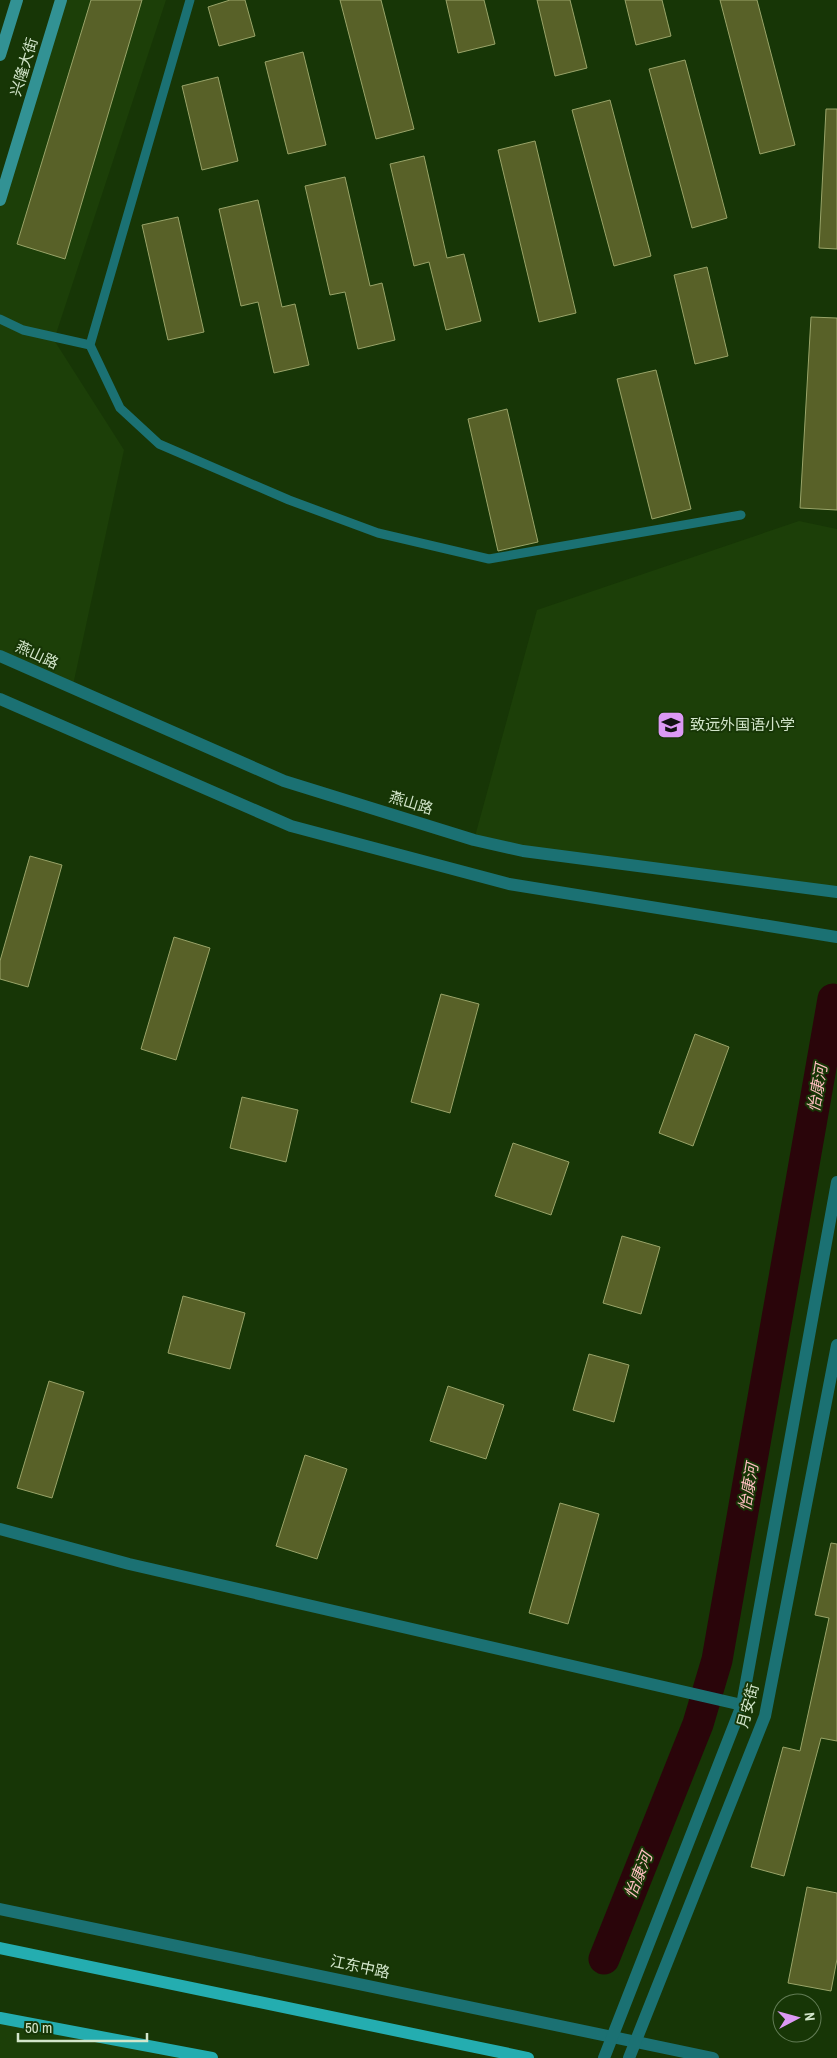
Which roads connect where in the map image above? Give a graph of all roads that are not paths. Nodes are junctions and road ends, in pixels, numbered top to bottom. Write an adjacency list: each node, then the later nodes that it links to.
1 (17, 0): 4 (main road, 兴隆大街)
2 (61, 0): 5 (main road, 兴隆大街)
3 (190, 0): 7 (lane)
4 (0, 55)
5 (0, 200)
6 (0, 320): 7 (lane)
7 (90, 345): 8 (lane)
8 (741, 515)
9 (0, 656): 11 (street, 燕山路)
10 (0, 699): 12 (street)
11 (837, 892)
12 (837, 937)
13 (837, 1182): 16 (street)
14 (837, 1345): 21 (street, 月安街)
15 (0, 1529): 16 (street)
16 (741, 1705): 20 (street)
17 (0, 1909): 20 (street, 江东中路)
18 (0, 1948): 23 (main road)
19 (0, 2018): 22 (main road)
20 (612, 2036): 21 (street, 江东中路); 24 (street)
21 (636, 2042): 25 (street, 月安街); 26 (street, 江东中路)
22 (212, 2058)
23 (528, 2058)
24 (604, 2058)
25 (629, 2058)
26 (713, 2058)

